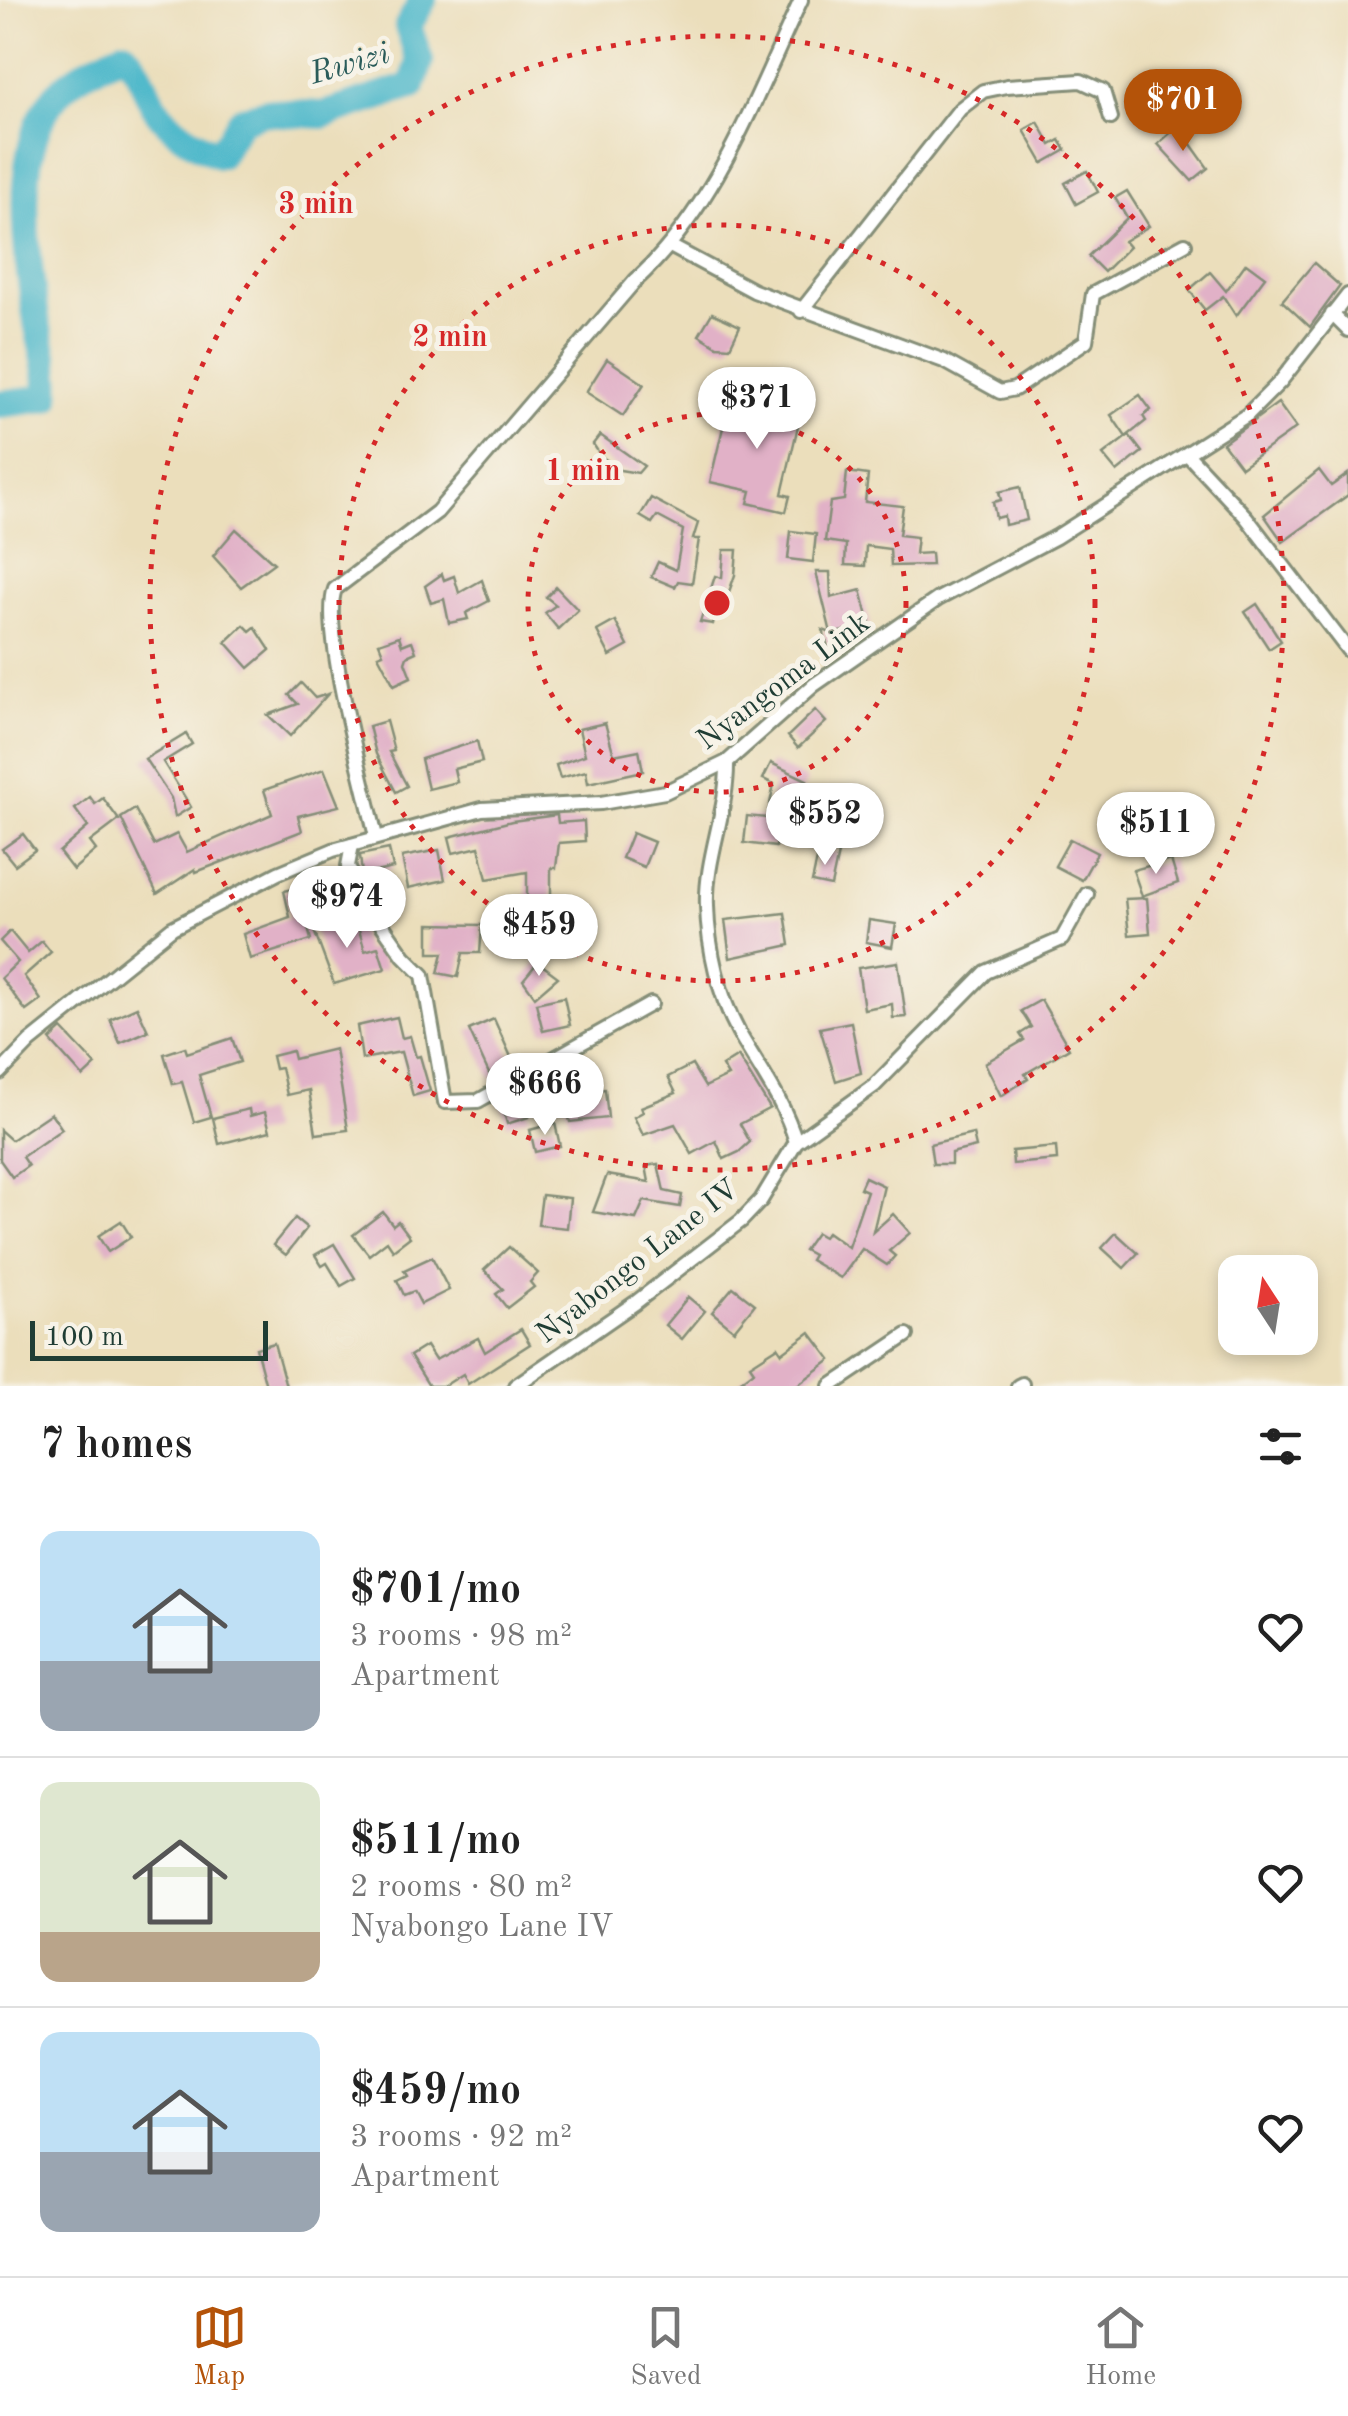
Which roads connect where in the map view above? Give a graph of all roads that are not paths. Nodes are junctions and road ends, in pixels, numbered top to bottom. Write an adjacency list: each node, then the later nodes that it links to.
1 (801, 0): 4 (street)
2 (1111, 118): 6 (street)
3 (1185, 244): 6 (street)
4 (672, 247): 6 (street); 12 (street)
5 (1348, 295): 7 (street, Nyangoma Link)
6 (802, 312)
7 (1332, 314): 8 (street); 9 (street, Nyangoma Link)
8 (1348, 330)
9 (1188, 455): 10 (street); 11 (street, Nyangoma Link)
10 (1348, 650)
11 (727, 762): 12 (street, Nyangoma Link); 17 (street)
12 (376, 837): 13 (street, Nyangoma Link)
13 (352, 845): 15 (street); 16 (street, Nyangoma Link)
14 (1087, 894): 17 (street, Nyabongo Lane IV)
15 (652, 1004)
16 (0, 1073)
17 (796, 1142): 19 (street, Nyabongo Lane IV)
18 (907, 1335): 20 (street)
19 (515, 1386)
20 (831, 1386)

